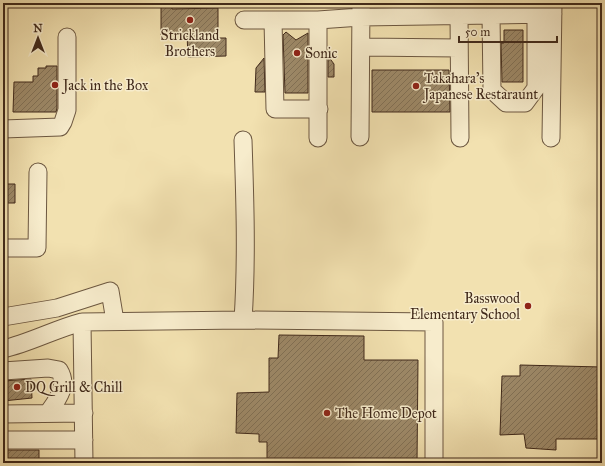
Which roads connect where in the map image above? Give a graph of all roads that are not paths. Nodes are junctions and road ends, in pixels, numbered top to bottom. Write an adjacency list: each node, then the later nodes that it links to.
1 (553, 8): 3 (lane); 17 (lane)
2 (361, 10): 4 (lane); 8 (lane); 10 (lane)
3 (536, 14): 5 (lane); 5 (lane)
4 (459, 15): 5 (lane); 11 (lane)
5 (491, 15)
6 (244, 20): 7 (lane)
7 (273, 20): 8 (lane); 12 (lane)
8 (318, 20): 12 (lane)
9 (67, 37): 13 (lane)
10 (361, 47): 11 (lane); 14 (lane)
11 (459, 48): 16 (lane)
12 (319, 109): 15 (lane)
13 (3, 129)
14 (360, 137)
15 (318, 138)
16 (460, 138)
17 (551, 138)
18 (243, 140): 22 (lane)
19 (38, 172): 20 (lane)
20 (3, 248)
21 (3, 317): 23 (lane)
22 (243, 320): 23 (lane); 33 (lane)
23 (115, 321): 24 (lane)
24 (82, 322): 25 (lane); 28 (lane)
25 (3, 349)
26 (3, 371): 27 (lane)
27 (48, 413): 28 (lane); 29 (lane)
28 (84, 413): 31 (lane)
29 (3, 414)
30 (3, 440): 31 (lane)
31 (84, 440): 32 (lane)
32 (84, 463)
33 (434, 463)

